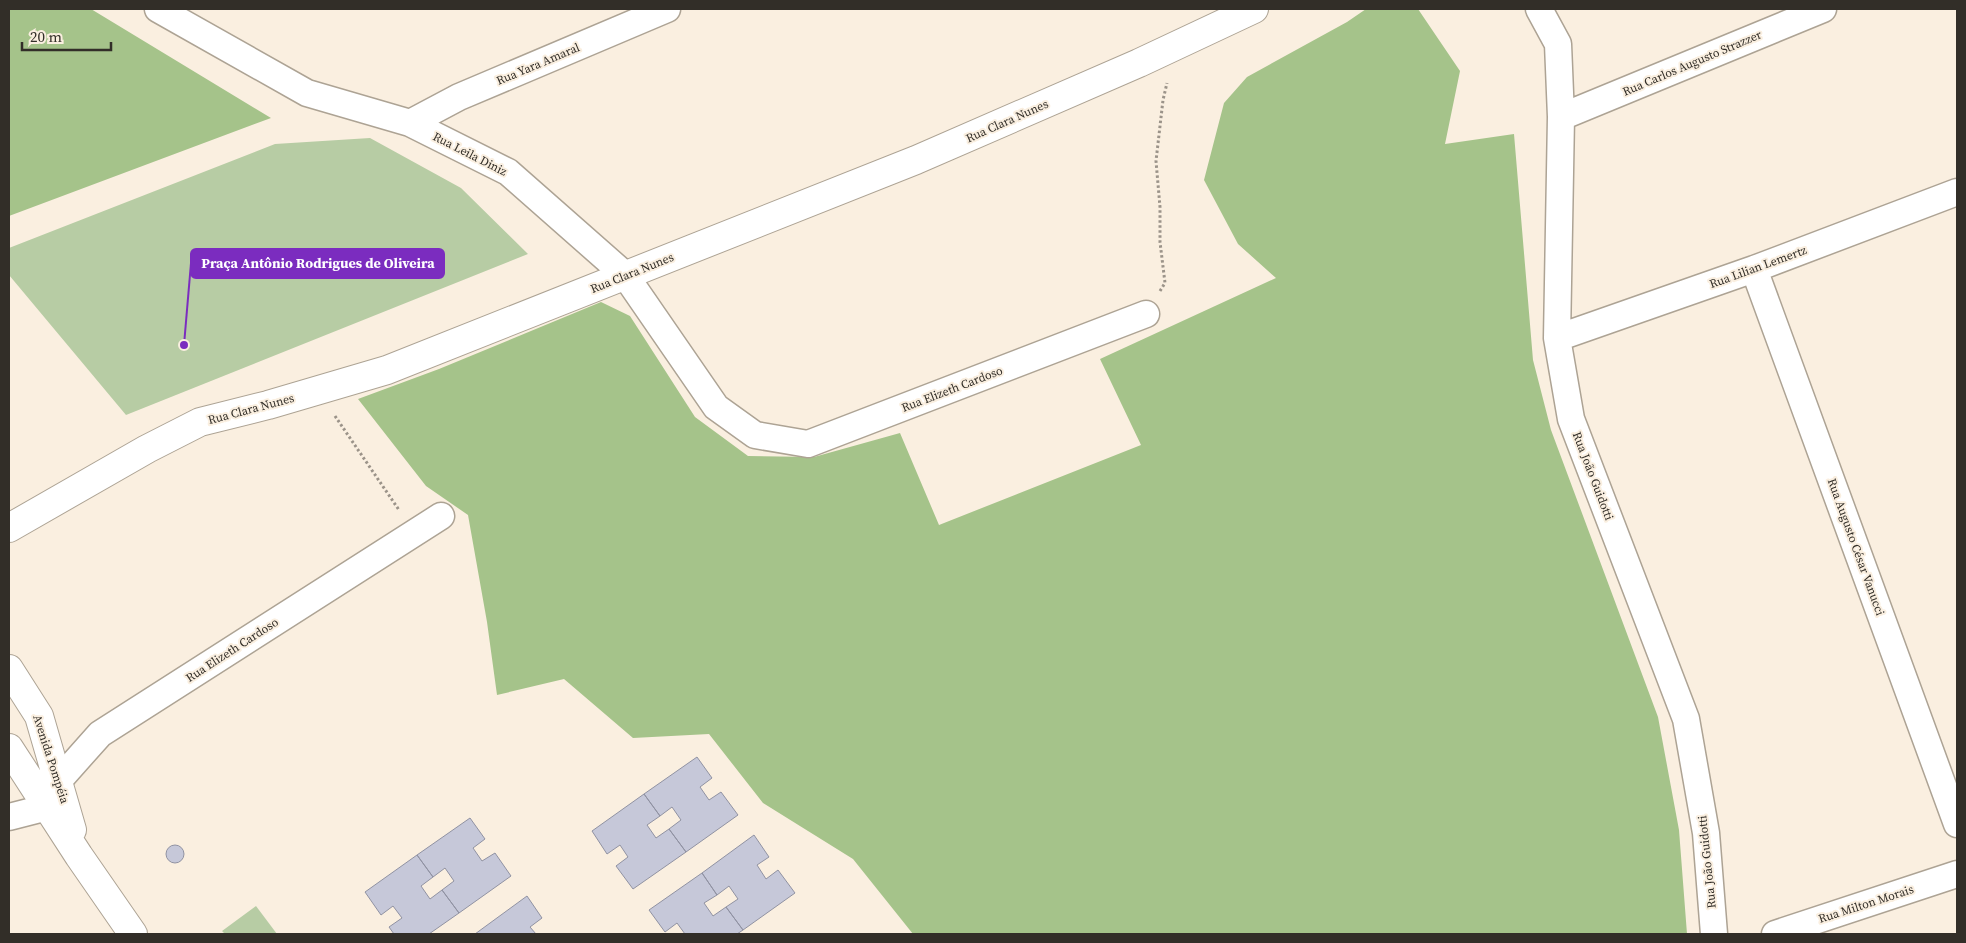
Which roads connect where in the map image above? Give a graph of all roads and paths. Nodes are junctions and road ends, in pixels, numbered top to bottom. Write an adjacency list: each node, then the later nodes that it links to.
1 (158, 9): 8 (street, Rua Leila Diniz)
2 (667, 9): 8 (street, Rua Yara Amaral)
3 (1254, 9): 6 (street, Rua Clara Nunes)
4 (1538, 9): 7 (street, Rua João Guidotti)
5 (1823, 9): 7 (street, Rua Carlos Augusto Strazzer)
6 (1176, 46): 11 (street, Rua Clara Nunes); 12 (path)
7 (1561, 118): 13 (street, Rua João Guidotti)
8 (410, 123): 11 (street, Rua Leila Diniz)
9 (1957, 192): 10 (street, Rua Lilian Lemertz)
10 (1754, 269): 13 (street, Rua Lilian Lemertz); 24 (street, Rua Augusto César Vanucci)
11 (625, 275): 14 (street, Rua Clara Nunes); 15 (street, Rua Leila Diniz)
12 (1146, 314): 15 (street, Rua Elizeth Cardoso)
13 (1557, 338): 28 (street, Rua João Guidotti)
14 (318, 390): 17 (street, Rua Clara Nunes); 18 (path)
15 (755, 435)
16 (441, 516): 18 (street, Rua Elizeth Cardoso)
17 (9, 528)
18 (414, 533): 21 (street, Rua Elizeth Cardoso)
19 (9, 669): 21 (street, Avenida Pompéia)
20 (9, 748): 22 (street, Avenida Pompéia)
21 (59, 780): 22 (street, Rua Elizeth Cardoso); 25 (street, Avenida Pompéia)
22 (48, 807): 23 (street); 25 (street, Avenida Pompéia)
23 (9, 817)
24 (1957, 824)
25 (79, 856): 27 (street, Avenida Pompéia)
26 (1957, 874): 29 (street, Rua Milton Morais)
27 (133, 934)
28 (1714, 934)
29 (1775, 934)

